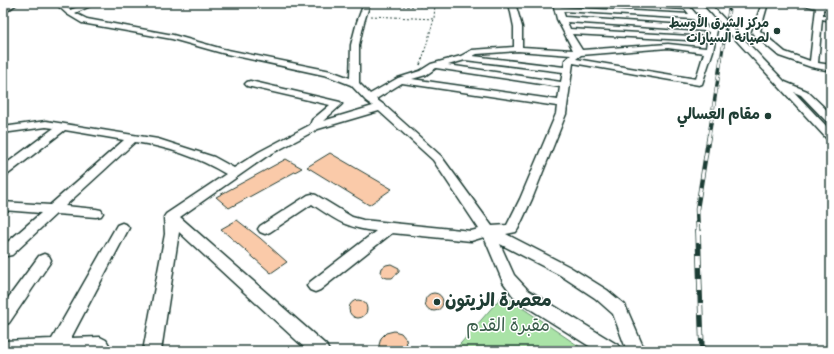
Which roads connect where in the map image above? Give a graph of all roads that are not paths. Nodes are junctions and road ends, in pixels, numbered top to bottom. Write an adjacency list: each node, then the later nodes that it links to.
1 (15, 3): 14 (street)
2 (58, 3): 15 (street)
3 (94, 3): 15 (street)
4 (512, 3): 23 (street)
5 (622, 3): 17 (street)
6 (690, 3): 10 (street)
7 (765, 3): 28 (street)
8 (799, 3): 11 (street)
9 (366, 4): 32 (street)
10 (706, 4): 34 (street)
11 (820, 5): 13 (street); 16 (street)
12 (557, 6): 17 (street); 18 (street)
13 (831, 8)
14 (3, 12)
15 (69, 13): 32 (street)
16 (819, 16): 19 (street); 28 (street)
17 (696, 17): 20 (street)
18 (561, 19): 20 (street); 21 (street)
19 (831, 19)
20 (705, 29): 22 (street)
21 (567, 31): 22 (street); 25 (street)
22 (710, 39): 24 (street)
23 (518, 49): 25 (street); 26 (street)
24 (709, 51): 25 (street); 27 (street)
25 (579, 53): 27 (street)
26 (464, 58): 27 (street); 29 (street)
27 (568, 65): 35 (street)
28 (814, 65): 30 (street)
29 (434, 66): 31 (street); 35 (street)
30 (831, 68)
31 (401, 80): 36 (street); 37 (street)
32 (354, 83): 36 (street)
33 (250, 84): 41 (street)
34 (782, 84): 39 (street); 43 (street)
35 (566, 85): 37 (street)
36 (369, 99): 38 (street)
37 (563, 104): 54 (street)
38 (381, 107): 41 (street); 54 (street)
39 (831, 120)
40 (64, 126): 42 (street); 44 (street); 45 (street)
41 (314, 127): 46 (street)
42 (3, 130)
43 (831, 136)
44 (133, 138): 46 (street); 48 (street)
45 (3, 172)
46 (234, 173): 50 (street)
47 (3, 206): 48 (street)
48 (52, 210): 49 (street); 55 (street)
49 (96, 213)
50 (171, 217): 62 (street); 63 (street)
51 (390, 227): 53 (street); 54 (street); 57 (street)
52 (122, 228): 61 (street)
53 (265, 229)
54 (488, 231): 64 (street); 65 (street)
55 (7, 251)
56 (44, 260): 58 (street)
57 (314, 286)
58 (3, 318)
59 (100, 346): 61 (street)
60 (3, 349): 61 (street)
61 (57, 349)
62 (152, 351)
63 (320, 351)
64 (612, 351)
65 (636, 351)

